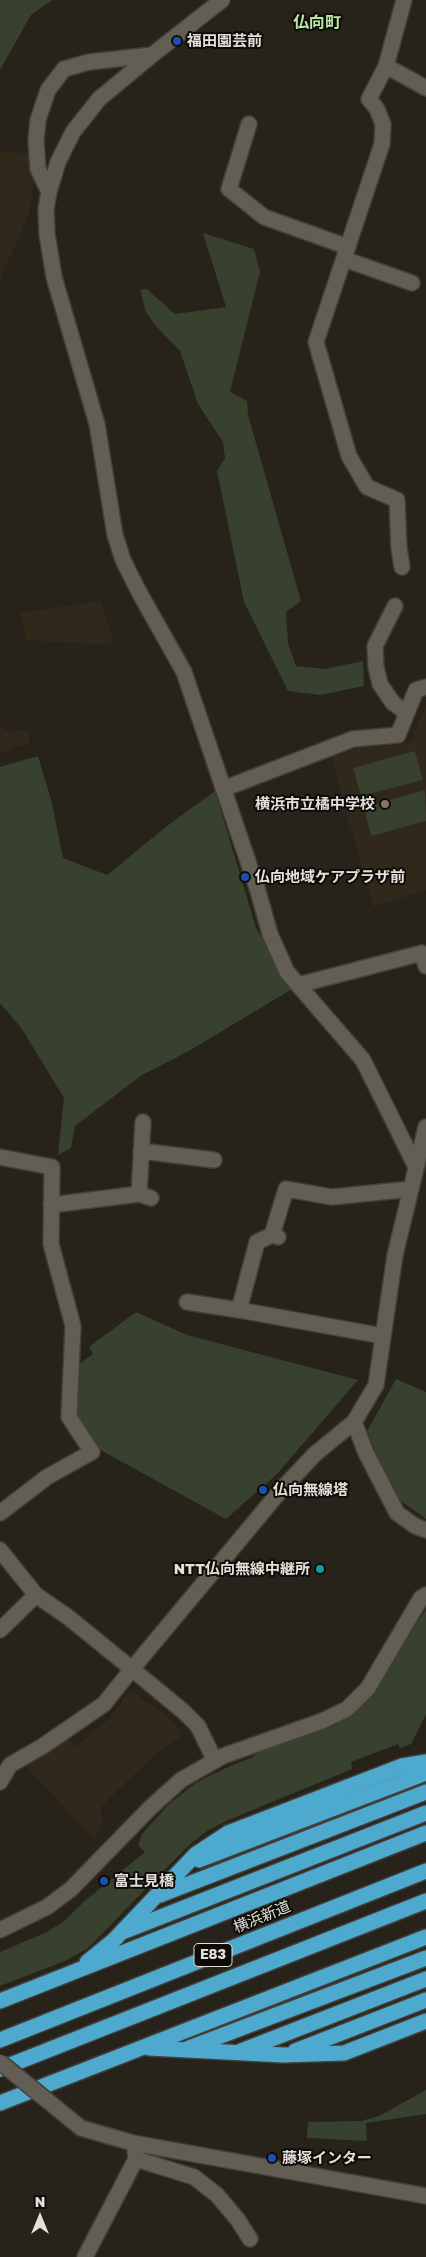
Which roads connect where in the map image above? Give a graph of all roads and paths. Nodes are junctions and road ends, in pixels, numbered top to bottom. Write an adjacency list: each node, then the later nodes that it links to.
1 (222, 0): 3 (street)
2 (404, 0): 4 (street)
3 (152, 55): 7 (street); 7 (street)
4 (386, 66): 5 (street); 8 (street)
5 (426, 88)
6 (249, 124): 8 (street)
7 (49, 192): 14 (street)
8 (346, 253): 9 (street); 10 (street)
9 (412, 283)
10 (402, 567)
11 (395, 606): 13 (street)
12 (426, 687): 13 (street)
13 (407, 713): 14 (street)
14 (223, 789): 16 (street)
15 (426, 966): 16 (street)
16 (298, 986): 22 (street)
17 (142, 1122): 19 (street)
18 (426, 1128): 22 (street)
19 (141, 1151): 21 (street); 24 (street)
20 (0, 1157): 24 (street)
21 (214, 1160)
22 (416, 1167): 23 (street)
23 (411, 1189): 26 (street); 27 (street)
24 (52, 1205): 29 (street)
25 (187, 1302): 26 (street)
26 (239, 1310): 27 (street)
27 (383, 1336): 28 (street)
28 (354, 1422): 30 (street); 35 (street)
29 (0, 1513)
30 (426, 1530)
31 (0, 1550): 32 (street)
32 (36, 1595): 34 (street); 35 (street)
33 (426, 1595): 36 (street)
34 (0, 1630)
35 (132, 1669): 36 (street); 38 (street)
36 (215, 1760): 48 (street)
37 (426, 1762): 44 (highway)
38 (5, 1764): 40 (street)
39 (426, 1773): 44 (highway)
40 (0, 1782)
41 (426, 1792): 46 (highway)
42 (426, 1813): 49 (highway)
43 (426, 1833): 52 (highway)
44 (186, 1865): 46 (highway)
45 (426, 1871): 57 (highway, 横浜新道 / E83)
46 (154, 1898): 49 (highway)
47 (426, 1901): 63 (highway, E83)
48 (0, 1930)
49 (121, 1932): 52 (highway)
50 (426, 1938): 58 (highway)
51 (426, 1958): 59 (highway)
52 (76, 1971): 55 (highway)
53 (426, 1979): 60 (highway)
54 (426, 2000): 61 (highway)
55 (0, 2001)
56 (426, 2021): 61 (highway)
57 (0, 2040)
58 (143, 2047): 59 (highway); 64 (highway)
59 (184, 2050): 60 (highway)
60 (235, 2054): 61 (highway)
61 (283, 2056)
62 (0, 2062): 65 (street, bridge)
63 (0, 2068)
64 (0, 2103)
65 (133, 2142): 66 (street); 67 (street)
66 (136, 2159): 68 (street); 69 (street)
67 (426, 2196)
68 (250, 2238)
69 (85, 2257)

